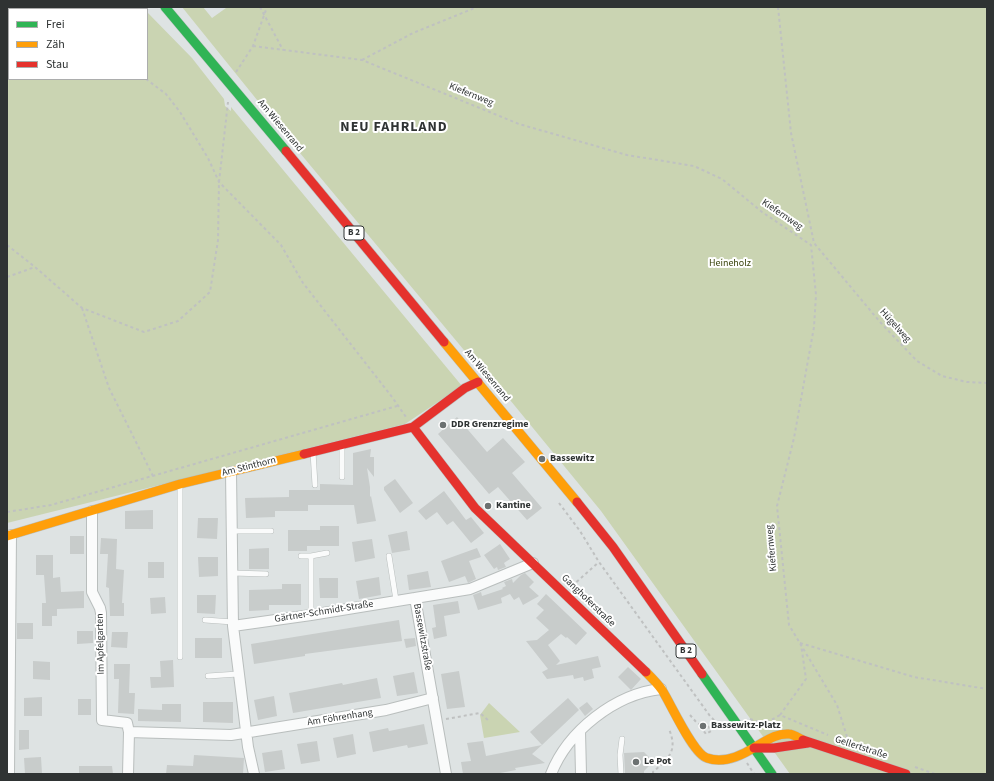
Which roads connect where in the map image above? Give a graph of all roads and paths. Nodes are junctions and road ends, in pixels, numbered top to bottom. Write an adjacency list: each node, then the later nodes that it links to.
1 (165, 7): 11 (street, Am Wiesenrand / B 2)
2 (260, 7): 6 (path)
3 (267, 7): 6 (path)
4 (477, 7): 9 (path)
5 (778, 7): 19 (path, Hügelweg)
6 (264, 16): 7 (path); 8 (path)
7 (253, 46): 8 (path, Kiefernweg); 11 (path)
8 (283, 50): 9 (path, Kiefernweg)
9 (362, 60): 49 (path, Kiefernweg)
10 (147, 80): 13 (path)
11 (229, 82): 18 (street, Am Wiesenrand / B 2)
12 (228, 100): 13 (path)
13 (219, 182): 17 (path); 20 (path)
14 (7, 245): 15 (path)
15 (35, 267): 16 (path); 17 (path)
16 (7, 277)
17 (82, 308): 25 (path)
18 (478, 382): 21 (street, Am Stinthorn); 68 (street, Am Wiesenrand / B 2)
19 (987, 383)
20 (398, 406): 21 (path); 25 (path)
21 (413, 426): 22 (street, Am Stinthorn); 40 (street, Ganghoferstraße)
22 (342, 443): 23 (street, Am Stinthorn); 26 (lane)
23 (313, 451): 24 (street, Am Stinthorn); 28 (lane)
24 (231, 472): 27 (street, Am Stinthorn); 32 (street)
25 (153, 476): 31 (path)
26 (342, 477)
27 (180, 484): 30 (street, Am Stinthorn); 50 (lane)
28 (315, 485)
29 (558, 501): 39 (path)
30 (92, 511): 34 (street, Am Stinthorn); 64 (street, Im Apfelgarten)
31 (7, 512)
32 (232, 531): 33 (lane); 41 (street)
33 (271, 531)
34 (9, 536): 53 (street, Am Stinthorn)
35 (327, 553): 37 (lane)
36 (301, 556): 37 (lane)
37 (311, 556): 46 (lane)
38 (389, 556): 45 (lane)
39 (599, 562): 43 (path); 63 (path)
40 (533, 563): 43 (street, Ganghoferstraße); 44 (street, Bassewitzstraße)
41 (232, 573): 42 (lane); 48 (street)
42 (266, 574)
43 (564, 593): 54 (street, Ganghoferstraße)
44 (415, 598): 45 (street, Gärtner-Schmidt-Straße); 56 (street, Bassewitzstraße)
45 (396, 600): 46 (street, Gärtner-Schmidt-Straße)
46 (311, 615): 48 (street, Gärtner-Schmidt-Straße)
47 (205, 620): 48 (lane)
48 (233, 624): 51 (street)
49 (800, 643): 55 (path); 58 (path); 67 (path, Kiefernweg)
50 (180, 656)
51 (238, 674): 52 (lane); 65 (street)
52 (208, 676)
53 (9, 677): 70 (street, Am Stinthorn)
54 (661, 689): 62 (street); 68 (street, Ganghoferstraße)
55 (987, 689)
56 (433, 698): 60 (street, Bassewitzstraße); 65 (street, Am Föhrenhang)
57 (686, 714): 61 (path)
58 (780, 715)
59 (488, 720): 60 (path)
60 (437, 721): 73 (street, Bassewitzstraße)
61 (706, 728)
62 (580, 731): 74 (street); 75 (street)
63 (725, 731)
64 (129, 732): 65 (street, Am Föhrenhang); 71 (street)
65 (247, 733): 72 (street)
66 (622, 739): 76 (lane)
67 (849, 744)
68 (754, 748): 78 (street, Am Wiesenrand / B 2); 79 (street, Gellertstraße)
69 (673, 749): 77 (path)
70 (9, 774)
71 (128, 774)
72 (254, 774)
73 (446, 774)
74 (551, 774)
75 (581, 774)
76 (621, 774)
77 (653, 774)
78 (772, 774)
79 (906, 774)

